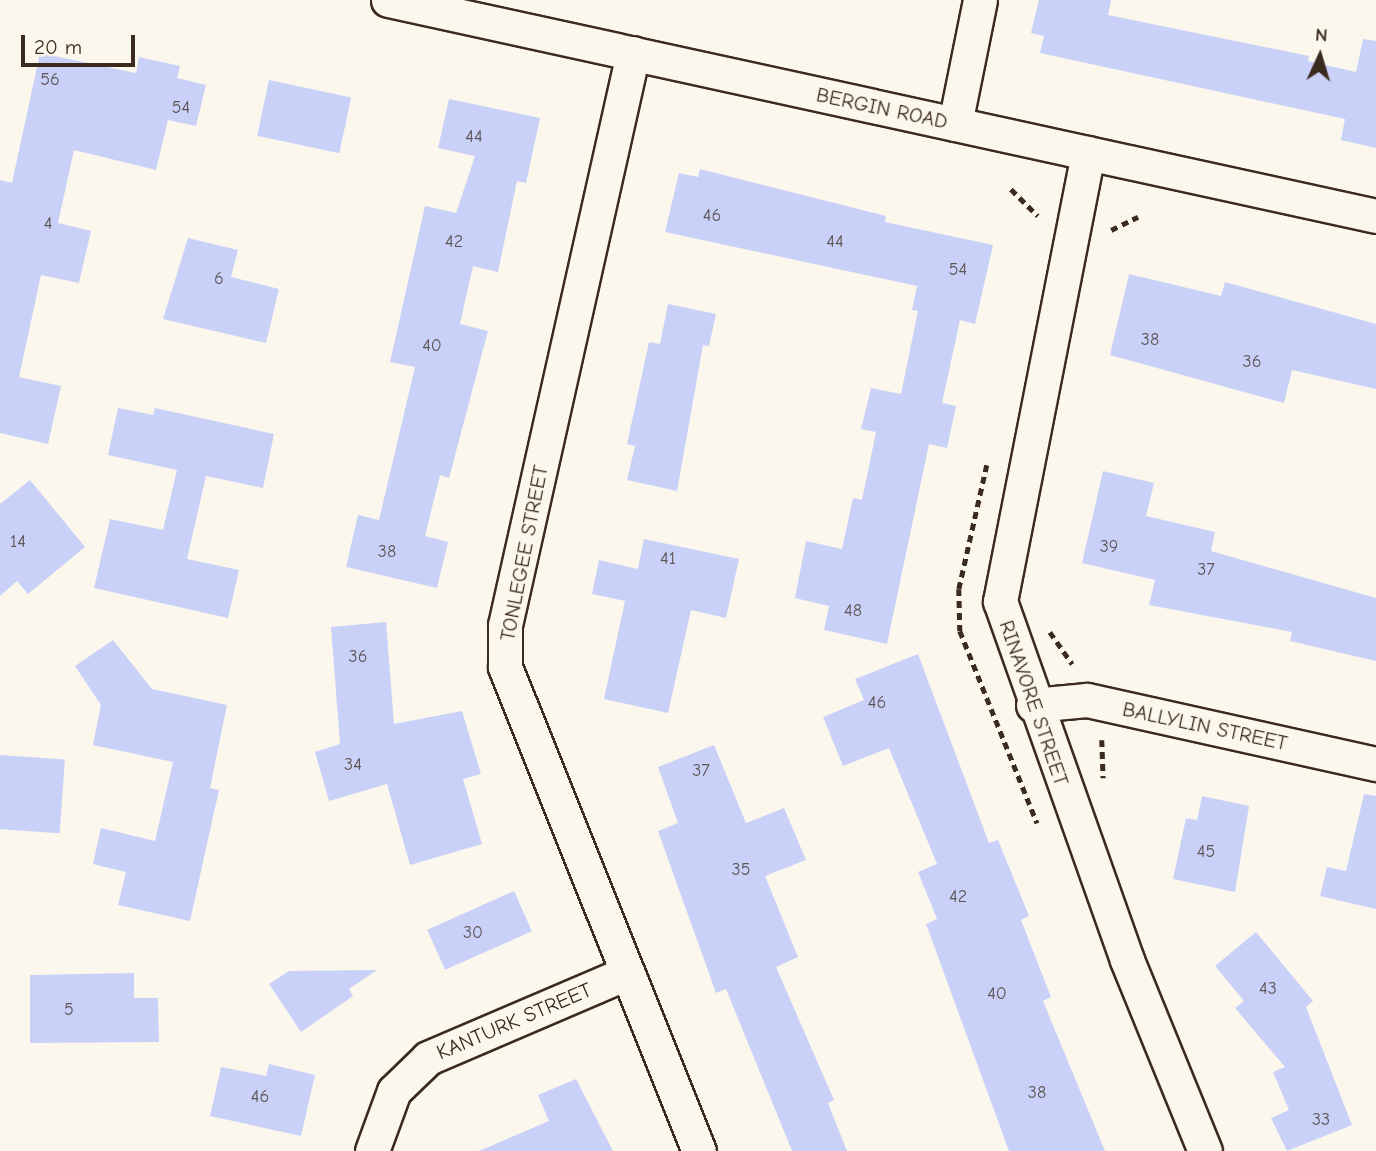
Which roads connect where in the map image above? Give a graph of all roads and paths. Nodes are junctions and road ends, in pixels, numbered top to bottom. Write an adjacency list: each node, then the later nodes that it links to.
1 (388, 0): 3 (street, BERGIN ROAD)
2 (980, 0): 4 (street)
3 (633, 53): 4 (street, BERGIN ROAD); 9 (street, TONLEGEE STREET)
4 (955, 124): 5 (street, BERGIN ROAD)
5 (1088, 153): 6 (street, BERGIN ROAD); 7 (street, RINAVORE STREET)
6 (1376, 216)
7 (1032, 705): 8 (street, BALLYLIN STREET); 12 (street, RINAVORE STREET)
8 (1376, 764)
9 (626, 973): 10 (street, KANTURK STREET); 11 (street, TONLEGEE STREET)
10 (372, 1151)
11 (699, 1151)
12 (1205, 1151)

